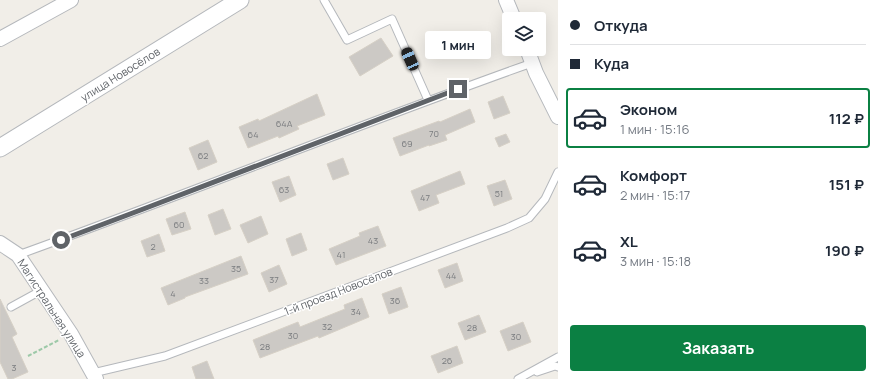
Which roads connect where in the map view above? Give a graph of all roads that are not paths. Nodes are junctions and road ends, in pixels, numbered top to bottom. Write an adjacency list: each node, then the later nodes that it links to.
1 (71, 0): 6 (street)
2 (240, 0): 11 (street, улица Новосёлов)
3 (324, 0): 9 (lane)
4 (506, 0): 5 (street)
5 (511, 12)
6 (0, 39)
7 (529, 56): 8 (street)
8 (532, 62): 9 (lane); 10 (street)
9 (428, 100): 14 (lane)
10 (558, 117)
11 (1, 146)
12 (558, 172): 19 (lane, 1-й проезд Новосёлов)
13 (0, 243): 14 (street, Магистральная улица)
14 (18, 255): 15 (street, Магистральная улица)
15 (42, 290): 16 (lane); 19 (street, Магистральная улица)
16 (11, 307)
17 (558, 357): 20 (lane)
18 (558, 367): 20 (lane)
19 (94, 376)
20 (519, 379)

